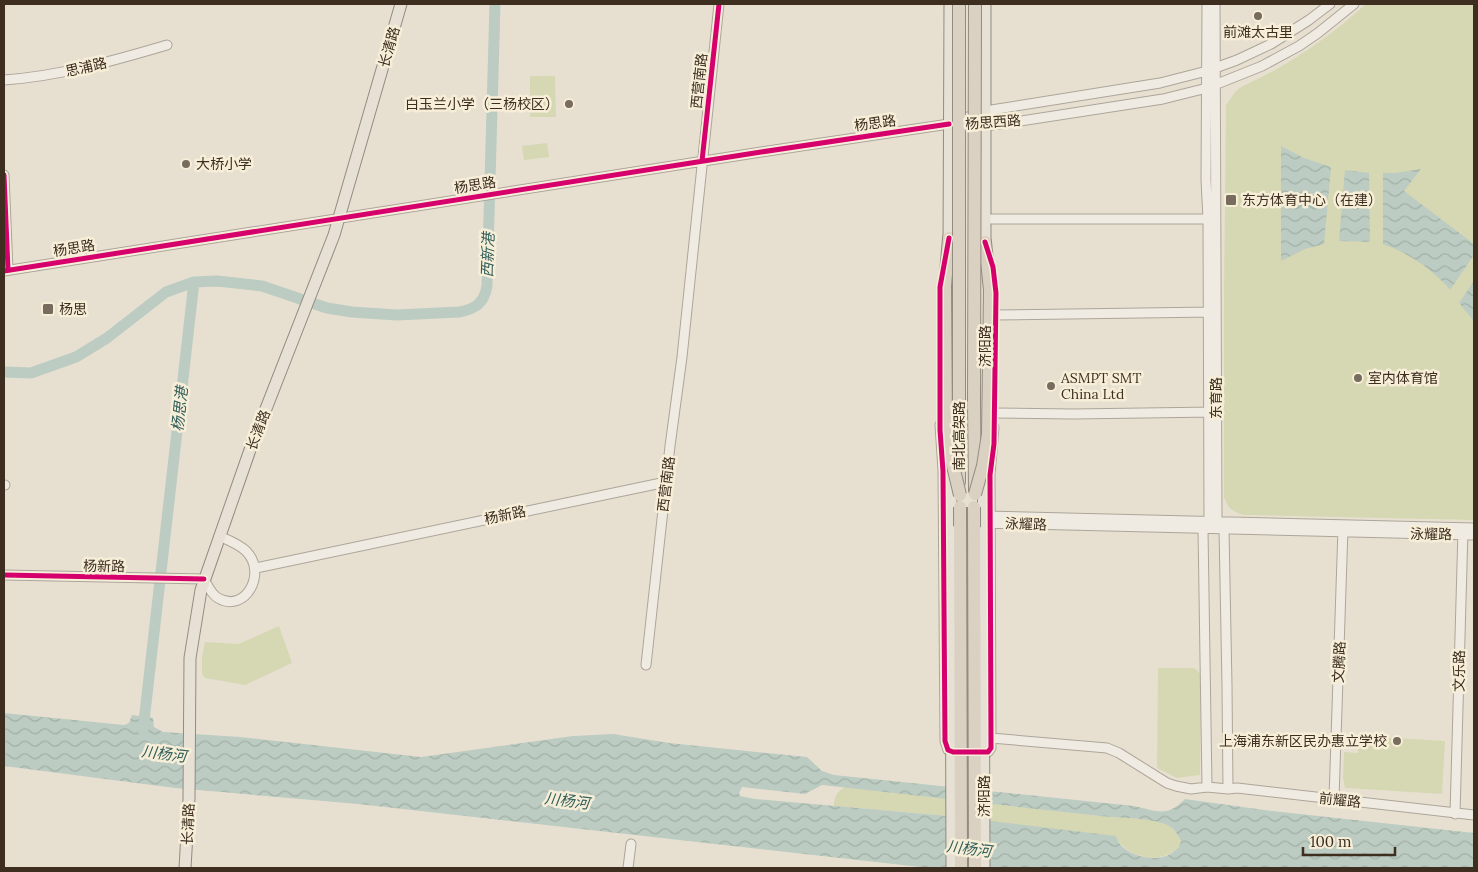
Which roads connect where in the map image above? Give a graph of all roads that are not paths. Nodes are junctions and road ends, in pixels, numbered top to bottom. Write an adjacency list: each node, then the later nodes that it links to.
1 (401, 4): 20 (main road, 长清路)
2 (719, 4): 18 (street, 西营南路)
3 (950, 4): 16 (main road)
4 (959, 4): 32 (highway, 南北高架路, bridge)
5 (975, 4): 31 (highway, 南北高架路, bridge)
6 (985, 4): 15 (main road, 济阳路)
7 (1207, 4): 12 (street, 东育路)
8 (1214, 4): 12 (street, 东育路)
9 (1330, 4): 12 (street, 杨思西路)
10 (1354, 4): 14 (street, 杨思西路)
11 (167, 45): 13 (street, 思浦路)
12 (1211, 70): 14 (street, 东育路); 15 (street, 杨思西路)
13 (4, 80)
14 (1211, 86): 17 (street, 杨思西路); 22 (street, 东育路)
15 (985, 111): 16 (street, 杨思西路); 17 (main road, 济阳路)
16 (949, 124): 17 (street, 杨思西路); 18 (street, 杨思路); 23 (main road)
17 (985, 126): 21 (main road, 济阳路)
18 (702, 161): 20 (street, 杨思路); 30 (street, 西营南路)
19 (4, 175): 25 (street)
20 (339, 218): 25 (street, 杨思路); 41 (main road, 长清路)
21 (984, 219): 22 (street); 24 (main road, 济阳路)
22 (1212, 219): 26 (street, 东育路)
23 (950, 238): 32 (highway, bridge); 33 (main road); 46 (street)
24 (985, 242): 27 (street); 31 (highway, bridge); 34 (main road, 济阳路)
25 (6, 270)
26 (1212, 312): 27 (street); 28 (street, 东育路)
27 (995, 315): 29 (street)
28 (1213, 412): 29 (street); 35 (street, 东育路)
29 (994, 413): 34 (street)
30 (666, 482): 42 (street, 杨新路); 45 (street, 西营南路)
31 (975, 494): 57 (highway, 南北高架路, bridge)
32 (960, 495): 56 (highway, 南北高架路, bridge)
33 (951, 518): 34 (street, 泳耀路); 55 (main road, bridge)
34 (986, 522): 35 (street, 泳耀路); 46 (street); 58 (main road, 济阳路, bridge)
35 (1210, 524): 37 (street); 37 (street, 泳耀路); 38 (street, 泳耀路); 47 (street, 东育路)
36 (1474, 528): 39 (street, 泳耀路)
37 (1224, 529): 38 (street, 泳耀路); 48 (street)
38 (1343, 529): 39 (street, 泳耀路); 49 (street, 文腾路)
39 (1463, 531): 40 (street, 泳耀路); 50 (street, 文乐路)
40 (1474, 535)
41 (219, 536): 42 (street); 44 (main road, 长清路)
42 (256, 568): 44 (street)
43 (4, 575): 44 (street, 杨新路)
44 (204, 579): 53 (main road, 长清路)
45 (646, 665)
46 (991, 738): 47 (street, 前耀路)
47 (1207, 787): 48 (street, 前耀路)
48 (1228, 789): 49 (street, 前耀路)
49 (1334, 799): 50 (street, 前耀路)
50 (1455, 814): 51 (street, 前耀路)
51 (1474, 815)
52 (631, 844): 54 (street)
53 (186, 864)
54 (628, 868)
55 (952, 868)
56 (961, 868)
57 (975, 868)
58 (984, 868)

